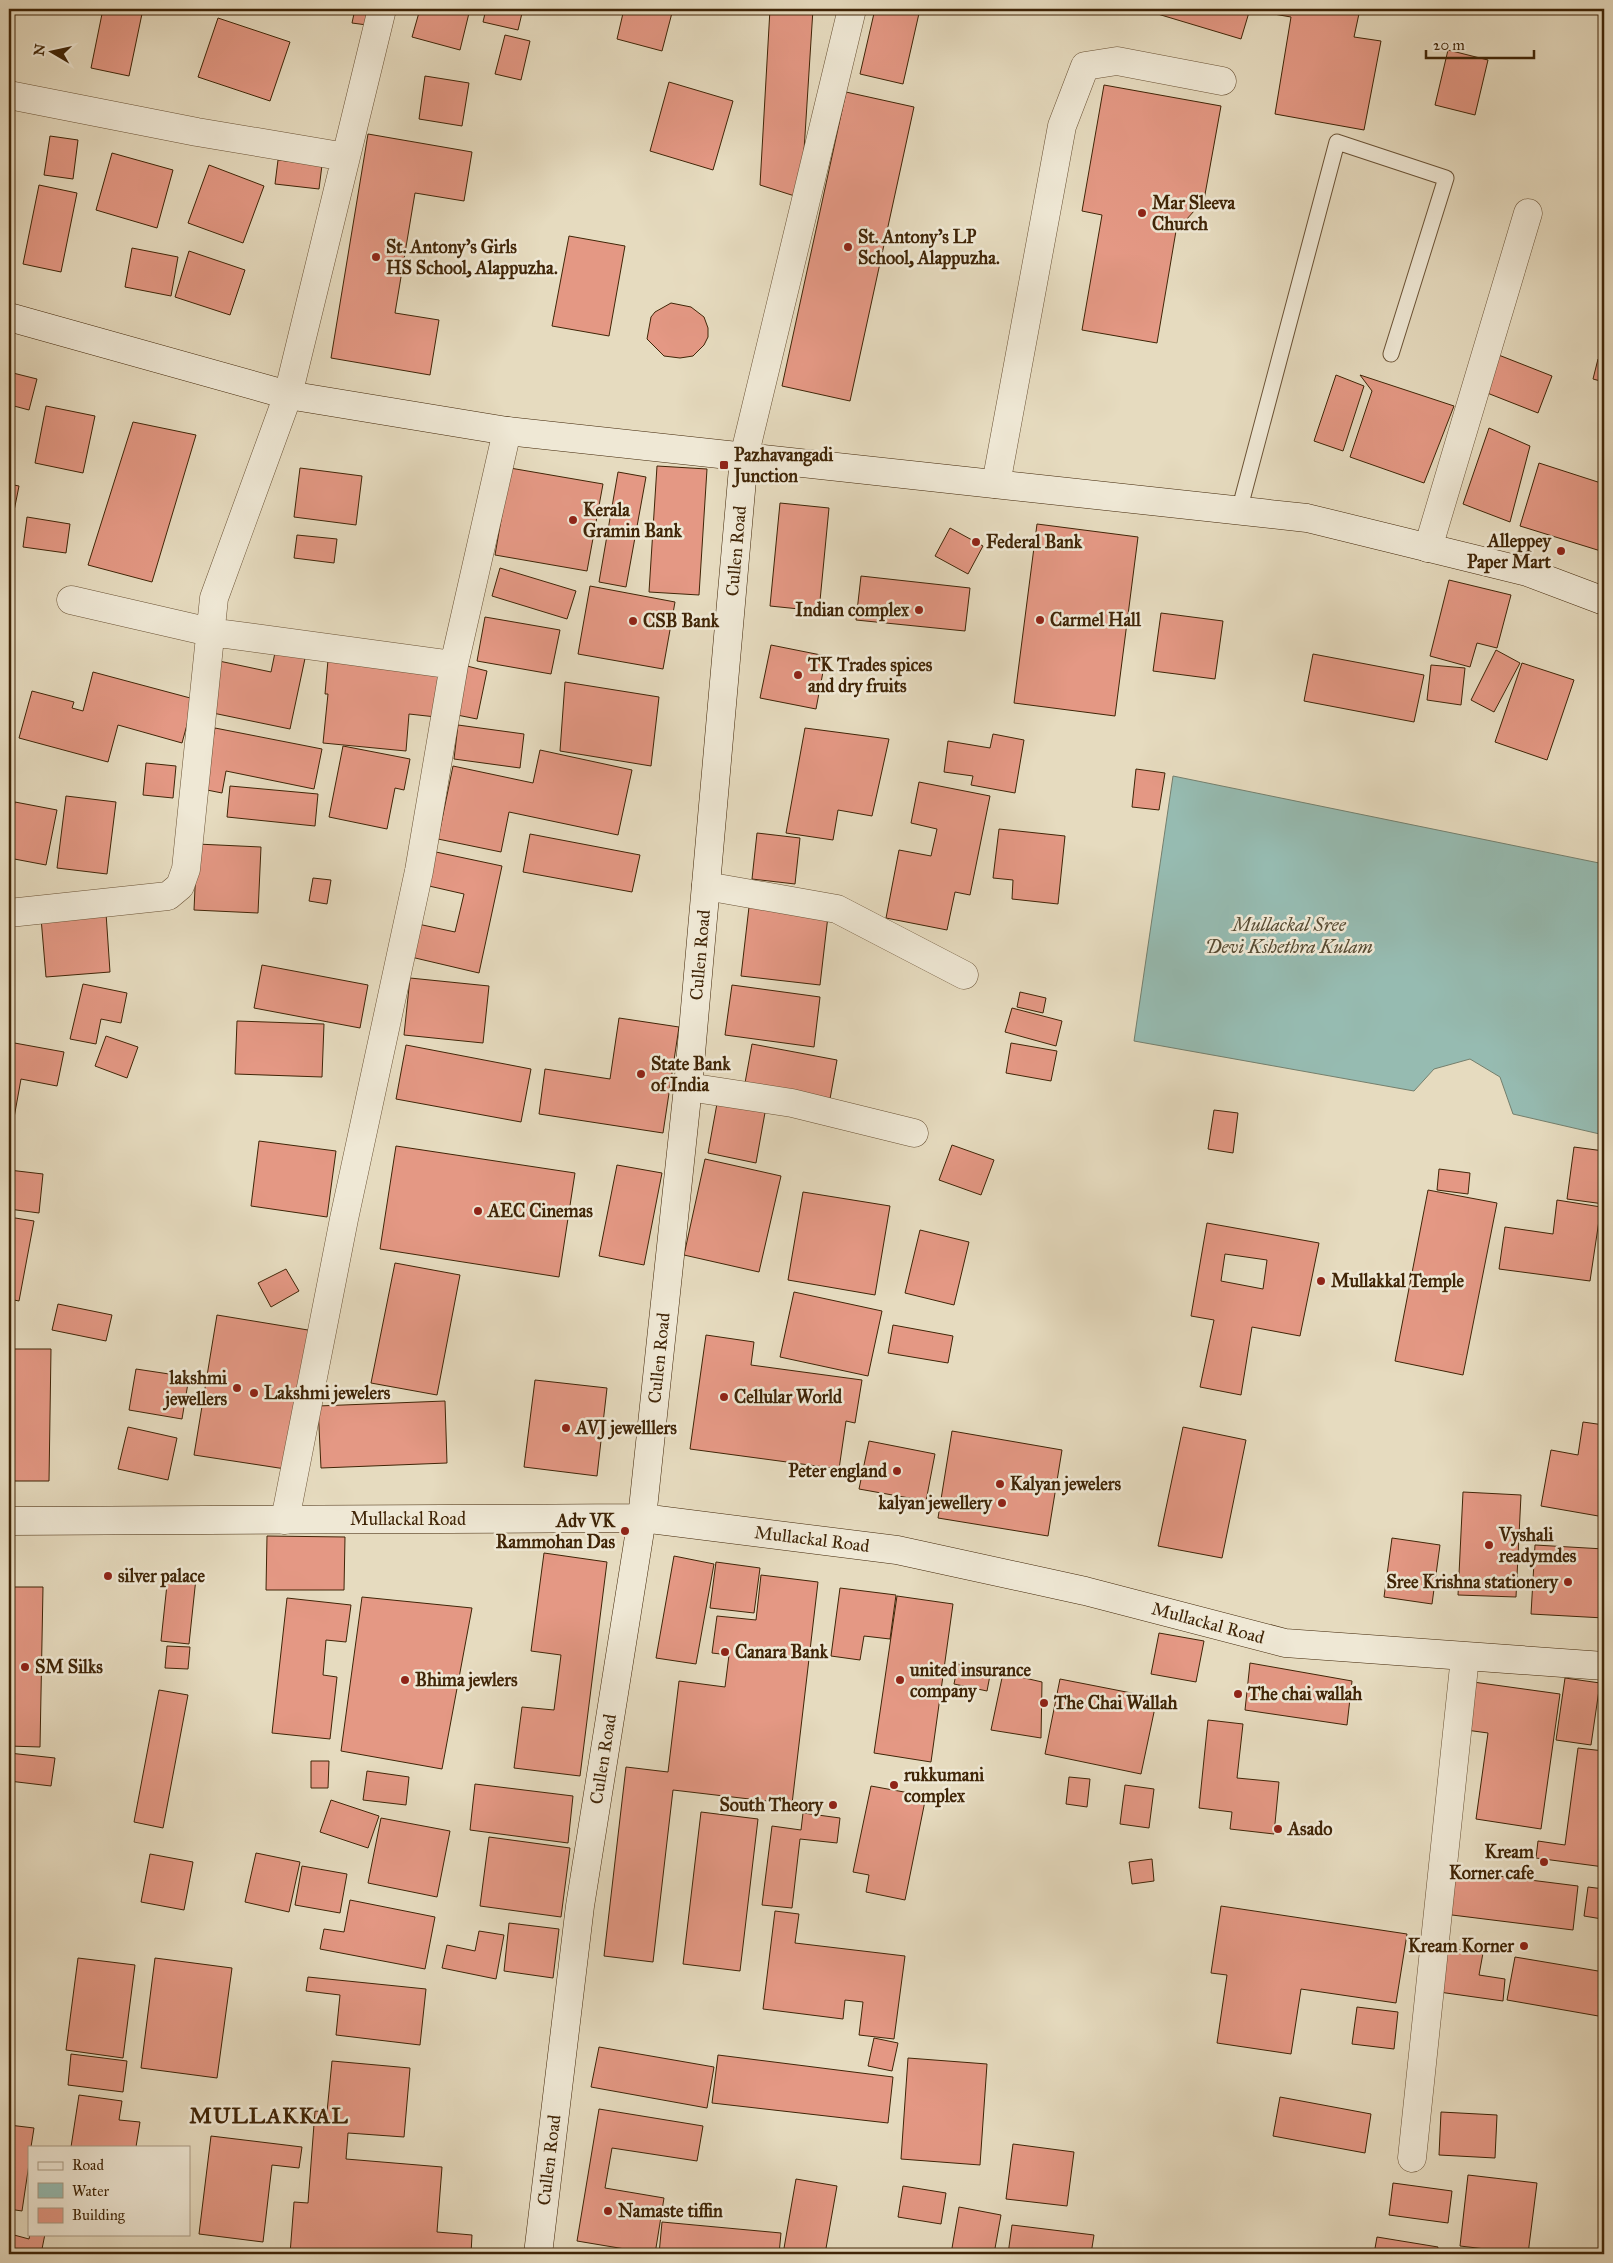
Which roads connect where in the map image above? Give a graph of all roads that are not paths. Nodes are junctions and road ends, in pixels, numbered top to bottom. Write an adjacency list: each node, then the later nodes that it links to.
1 (382, 9): 5 (street)
2 (852, 9): 11 (street, Cullen Road)
3 (1222, 81): 12 (street)
4 (9, 95): 5 (street)
5 (346, 157): 9 (street)
6 (1528, 213): 14 (street)
7 (9, 316): 9 (street)
8 (1391, 354): 13 (lane)
9 (288, 395): 10 (street); 17 (street)
10 (507, 431): 11 (street); 18 (street)
11 (744, 457): 12 (street); 19 (street, Cullen Road)
12 (996, 484): 13 (street)
13 (1239, 511): 14 (street)
14 (1428, 548): 16 (street)
15 (71, 600): 17 (street)
16 (1604, 601)
17 (210, 632): 18 (street); 20 (street)
18 (454, 666): 25 (street)
19 (706, 886): 21 (street); 22 (street, Cullen Road)
20 (9, 913)
21 (964, 975)
22 (688, 1087): 23 (street); 24 (street, Cullen Road)
23 (914, 1134)
24 (642, 1518): 25 (street, Mullackal Road); 27 (street, Mullackal Road); 30 (street, Cullen Road)
25 (285, 1520): 26 (street, Mullackal Road)
26 (9, 1521)
27 (1465, 1656): 28 (street, Mullackal Road); 29 (street)
28 (1604, 1666)
29 (1412, 2158)
30 (538, 2254)

